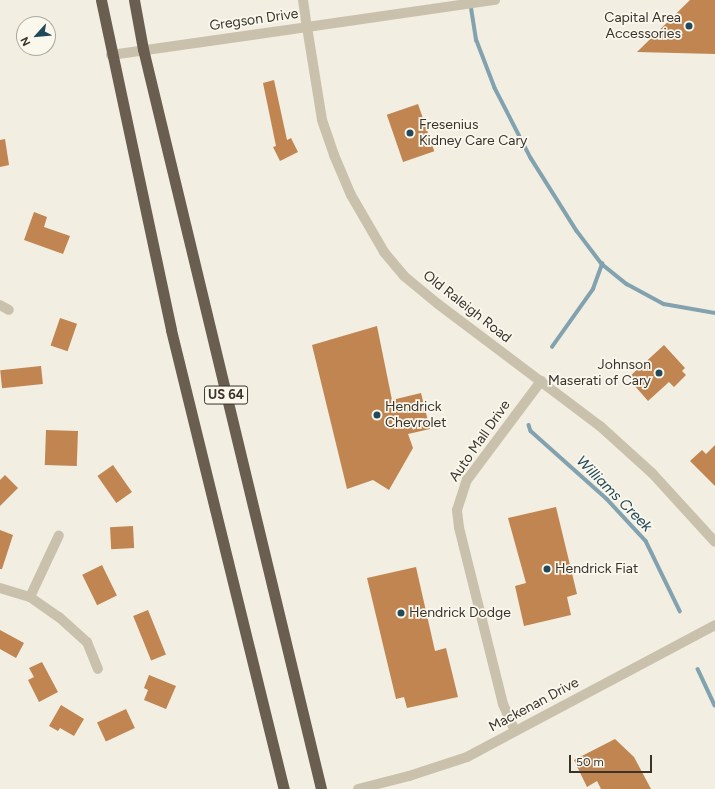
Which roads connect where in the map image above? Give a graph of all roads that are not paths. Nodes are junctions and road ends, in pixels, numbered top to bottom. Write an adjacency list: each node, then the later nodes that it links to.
1 (101, 0): 7 (highway, US 64)
2 (134, 0): 6 (highway, US 64)
3 (303, 0): 5 (street, Old Raleigh Road)
4 (495, 0): 5 (street, Gregson Drive)
5 (307, 27): 6 (street, Gregson Drive); 8 (street, Old Raleigh Road)
6 (143, 49): 7 (street, Gregson Drive); 17 (highway, US 64)
7 (111, 55): 16 (highway, US 64)
8 (541, 381): 10 (street, Old Raleigh Road); 15 (street, Auto Mall Drive)
9 (59, 535): 12 (street)
10 (715, 542)
11 (0, 588): 12 (street)
12 (30, 597): 14 (street)
13 (715, 625): 15 (street, Mackenan Drive)
14 (98, 669)
15 (516, 731): 18 (street, Mackenan Drive)
16 (284, 789)
17 (321, 789)
18 (358, 789)

